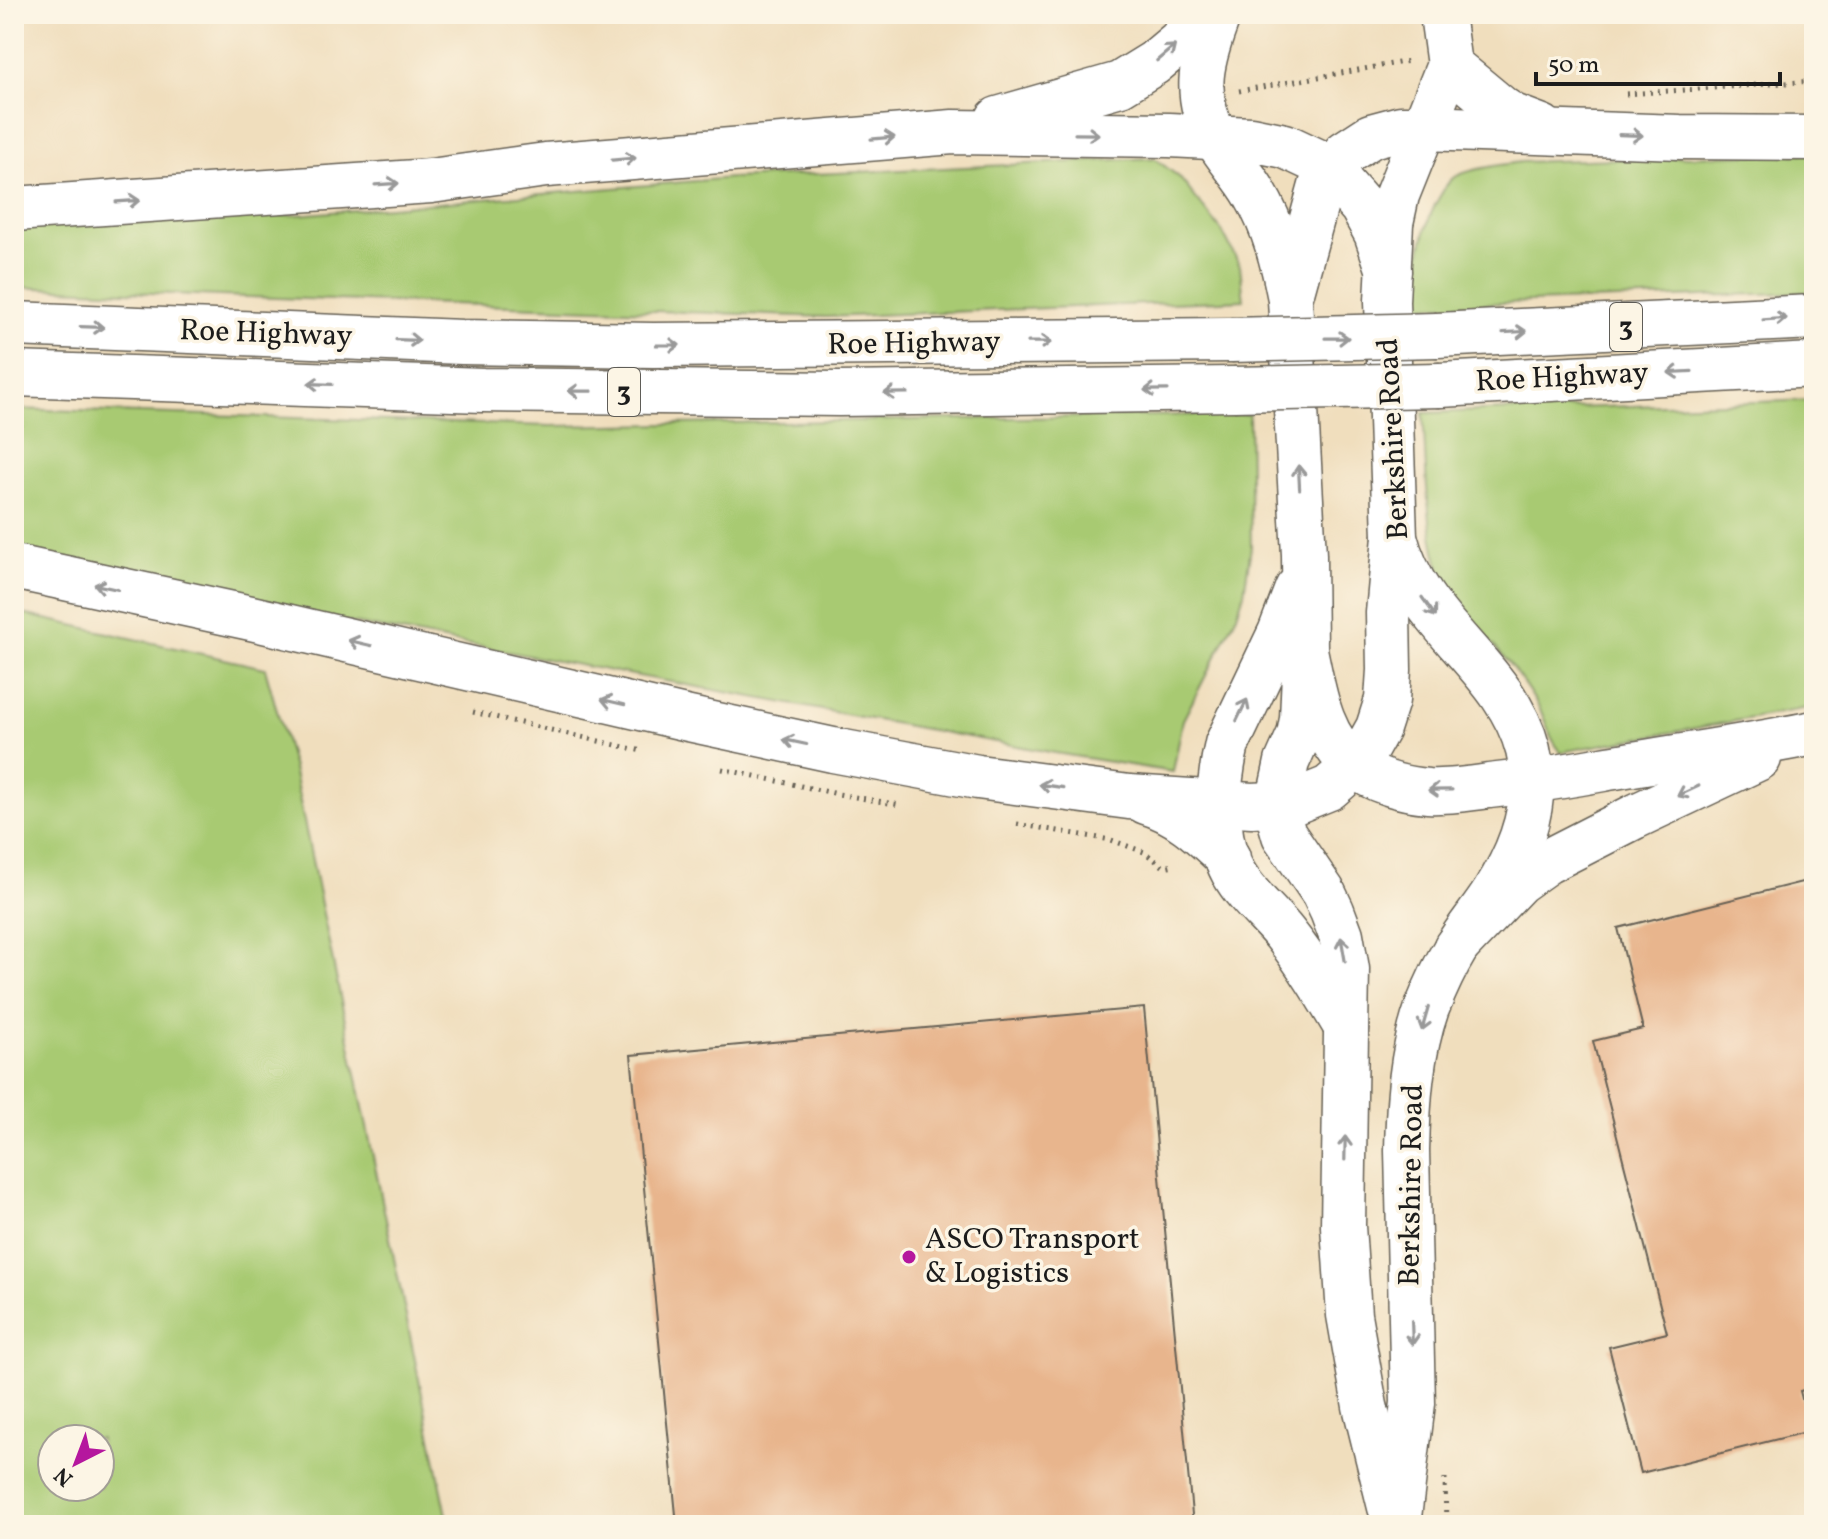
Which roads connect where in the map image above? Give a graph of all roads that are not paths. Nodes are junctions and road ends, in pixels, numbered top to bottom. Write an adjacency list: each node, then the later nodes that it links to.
1 (1205, 14): 6 (main road, one-way to 1)
2 (1219, 14): 8 (main road, Berkshire Road)
3 (1442, 14): 4 (main road, Berkshire Road)
4 (1429, 63): 5 (main road, Berkshire Road); 7 (main road)
5 (1424, 128): 7 (main road); 10 (main road); 12 (main road, Berkshire Road)
6 (953, 132): 8 (main road, one-way to 8); 11 (main road, one-way to 6)
7 (1563, 133): 9 (main road, one-way to 9)
8 (1216, 138): 10 (main road); 13 (main road, Berkshire Road)
9 (1814, 138)
10 (1330, 172): 12 (main road); 13 (main road)
11 (14, 209)
12 (1389, 271): 18 (main road, Berkshire Road)
13 (1290, 299): 19 (main road, Berkshire Road, one-way to 13)
14 (1814, 317): 15 (main road, Roe Highway / 3, one-way to 14, bridge)
15 (14, 324)
16 (1814, 365): 17 (main road, Roe Highway / 3, one-way to 17, bridge)
17 (14, 374)
18 (1395, 537): 23 (main road); 24 (main road, Berkshire Road, one-way to 24)
19 (1304, 555): 21 (main road, Berkshire Road); 26 (main road, Berkshire Road, one-way to 19)
20 (14, 567): 25 (main road, one-way to 20)
21 (1305, 650): 23 (main road); 27 (main road, Berkshire Road)
22 (1812, 733): 24 (main road); 29 (main road, one-way to 29)
23 (1355, 765): 24 (main road, one-way to 23); 27 (main road)
24 (1532, 781): 29 (main road, Berkshire Road)
25 (1129, 797): 26 (main road); 28 (main road)
26 (1218, 802): 27 (main road); 28 (main road, Berkshire Road)
27 (1278, 804): 30 (main road, Berkshire Road, one-way to 27)
28 (1228, 858): 30 (main road, Berkshire Road)
29 (1456, 947): 31 (main road, Berkshire Road, one-way to 31)
30 (1346, 1027): 31 (main road, Berkshire Road, one-way to 30)
31 (1397, 1525)

